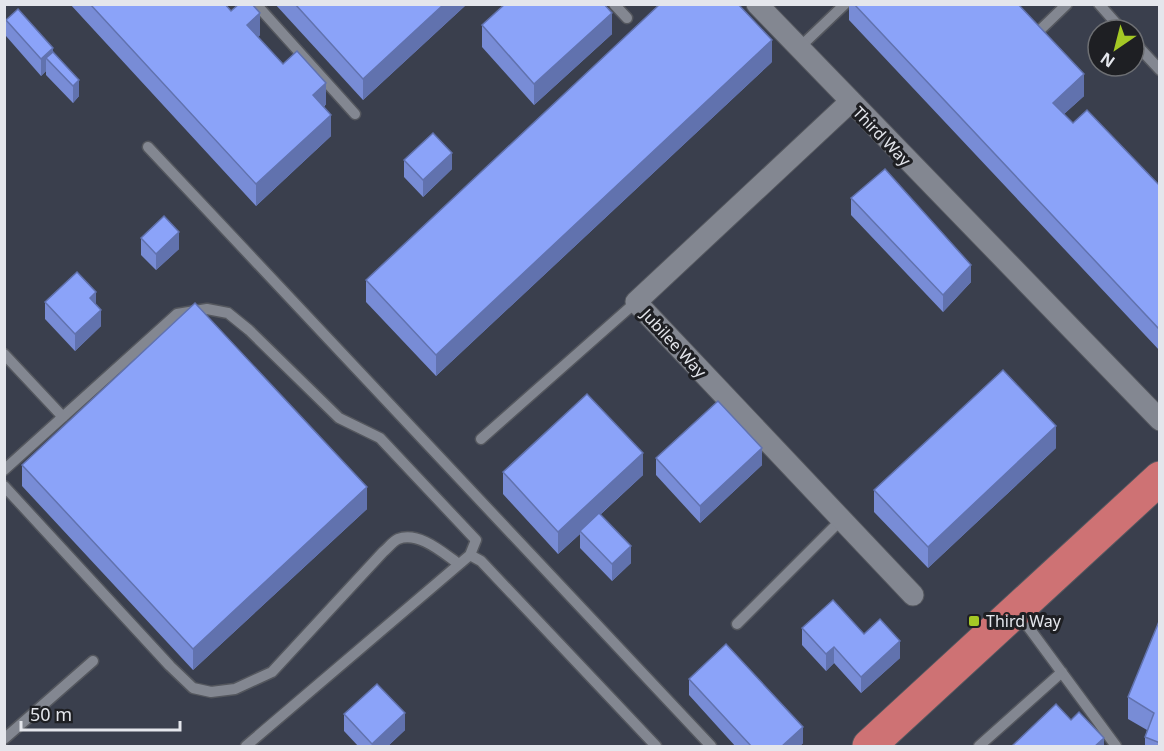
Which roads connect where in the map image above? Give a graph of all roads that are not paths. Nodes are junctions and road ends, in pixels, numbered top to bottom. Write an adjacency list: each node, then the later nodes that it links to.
1 (256, 4): 14 (lane)
2 (614, 4): 7 (lane)
3 (757, 4): 10 (street, Third Way)
4 (844, 4): 10 (lane)
5 (1067, 4): 9 (lane)
6 (1098, 4): 8 (lane)
7 (627, 18)
8 (1111, 18)
9 (1039, 31)
10 (798, 48): 13 (street, Third Way)
11 (1146, 55): 12 (lane)
12 (1160, 70)
13 (849, 103): 16 (street, Jubilee Way); 19 (street, Third Way)
14 (355, 114)
15 (148, 147): 35 (lane)
16 (636, 302): 20 (lane); 24 (street, Jubilee Way)
17 (4, 354): 18 (lane)
18 (63, 417): 21 (lane); 25 (lane)
19 (1160, 420)
20 (481, 439)
21 (4, 470)
22 (1160, 478): 28 (highway)
23 (4, 486): 26 (lane)
24 (841, 520): 27 (street, Jubilee Way); 29 (lane)
25 (470, 555): 26 (lane); 34 (lane)
26 (459, 564): 33 (lane)
27 (913, 595)
28 (1016, 611): 31 (lane); 36 (highway)
29 (738, 624)
30 (93, 661): 32 (lane)
31 (1062, 672): 37 (lane); 38 (lane)
32 (4, 739)
33 (246, 747)
34 (656, 747)
35 (711, 747)
36 (869, 747)
37 (979, 747)
38 (1116, 747)

